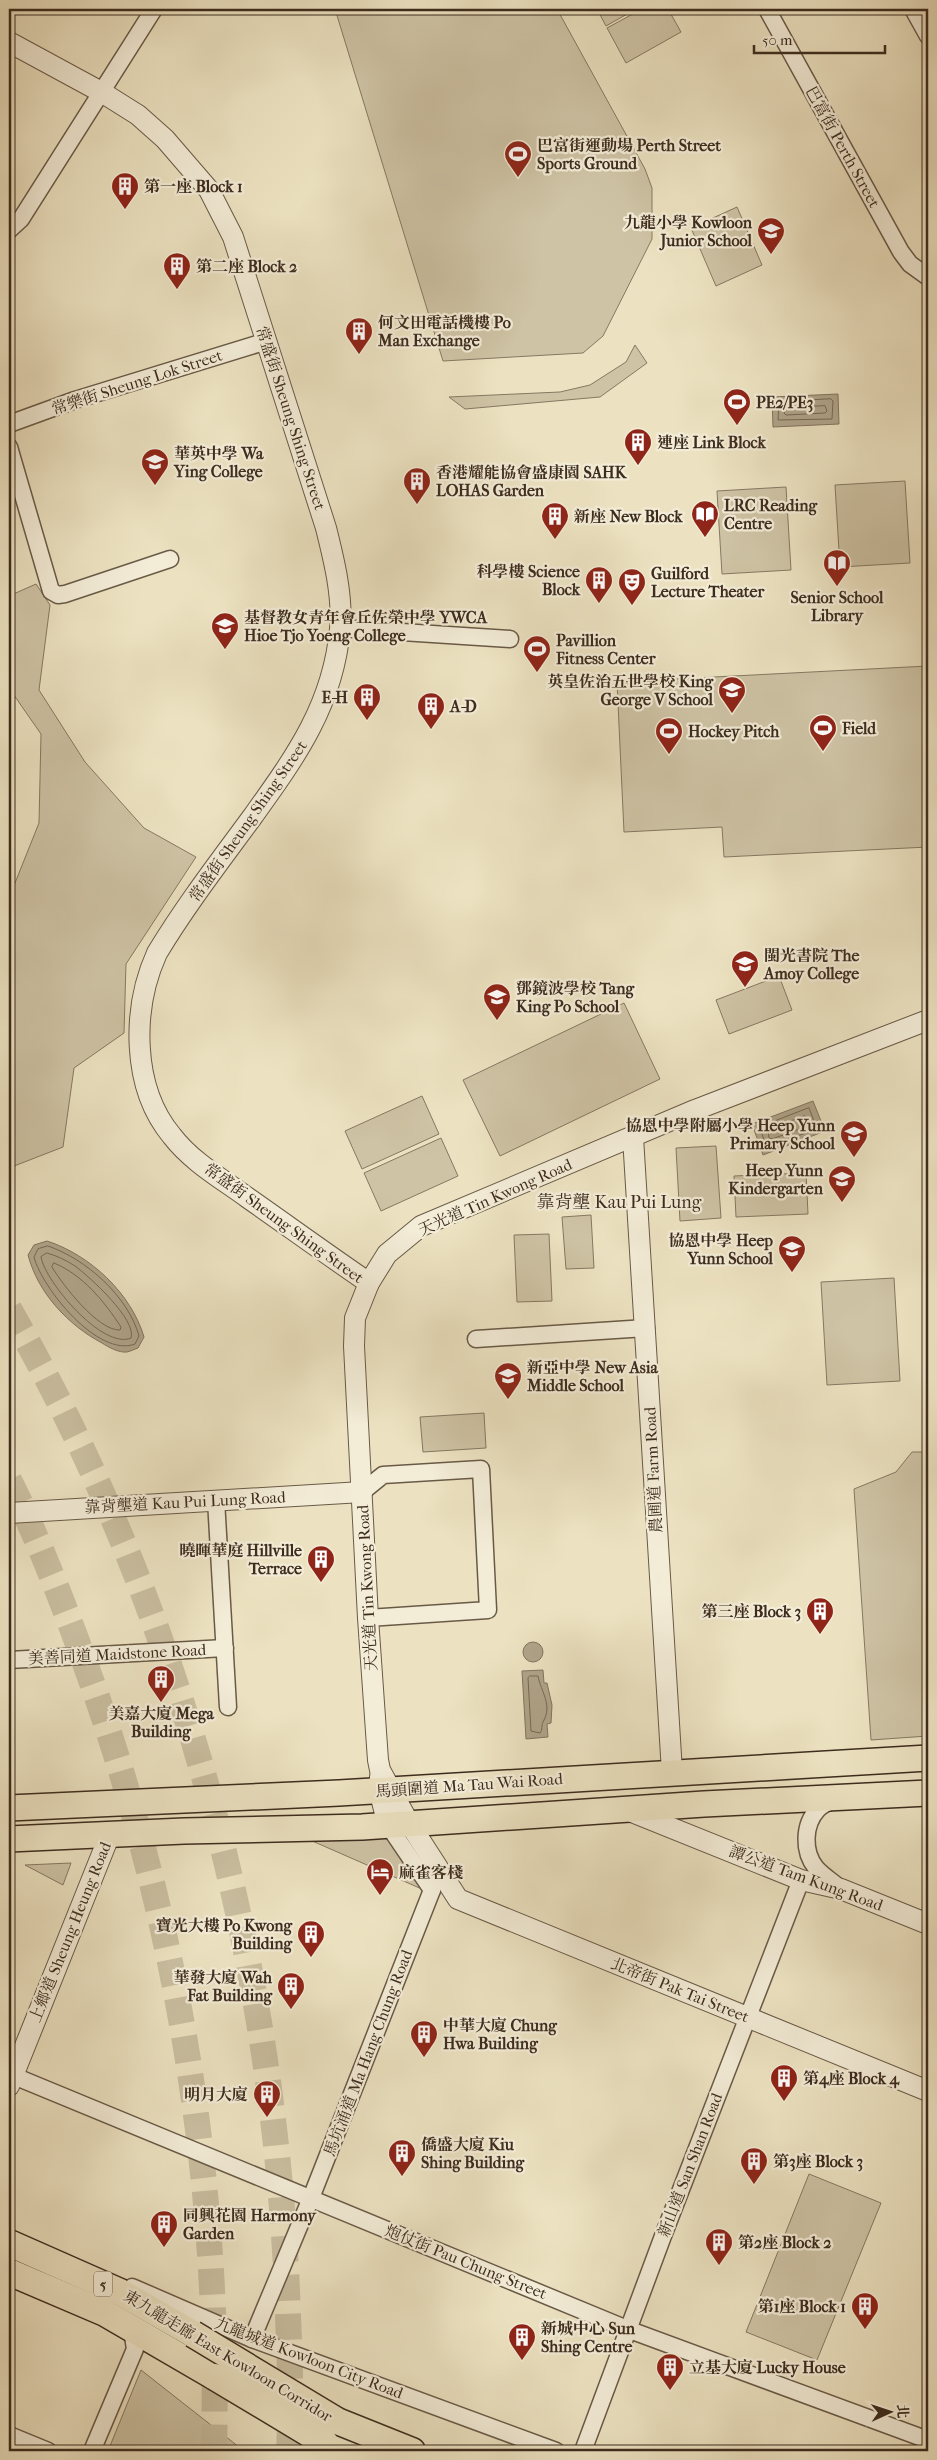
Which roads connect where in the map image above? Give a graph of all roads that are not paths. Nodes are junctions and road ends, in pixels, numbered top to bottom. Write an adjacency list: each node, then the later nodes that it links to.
1 (154, 9): 6 (street)
2 (768, 9): 8 (street, 巴富街 Perth Street)
3 (913, 9): 4 (street)
4 (928, 36)
5 (9, 42): 6 (street, 常盛街 Sheung Shing Street)
6 (103, 93): 7 (street); 9 (street, 常盛街 Sheung Shing Street)
7 (9, 230)
8 (928, 277)
9 (267, 341): 10 (street, 常樂街 Sheung Lok Street); 13 (street, 常盛街 Sheung Shing Street)
10 (9, 424)
11 (9, 447): 12 (street)
12 (170, 559)
13 (340, 628): 14 (street); 17 (street, 常盛街 Sheung Shing Street)
14 (510, 639)
15 (928, 1020): 16 (street, 天光道 Tin Kwong Road)
16 (633, 1137): 17 (street, 天光道 Tin Kwong Road); 18 (street, 農圃道 Farm Road)
17 (369, 1283): 20 (street, 天光道 Tin Kwong Road)
18 (646, 1328): 19 (street); 28 (street, 農圃道 Farm Road)
19 (476, 1339)
20 (362, 1492): 21 (street, 靠背壟道 Kau Pui Lung Road); 23 (street, 天光道 Tin Kwong Road); 23 (street)
21 (216, 1500): 22 (street, 靠背壟道 Kau Pui Lung Road); 24 (street)
22 (9, 1512)
23 (368, 1618): 29 (street, 天光道 Tin Kwong Road)
24 (225, 1648): 25 (street, 美善同道 Maidstone Road); 26 (street)
25 (9, 1660)
26 (228, 1707)
27 (928, 1758): 28 (main road, 馬頭圍道 Ma Tau Wai Road)
28 (672, 1772): 29 (main road, 馬頭圍道 Ma Tau Wai Road)
29 (384, 1783): 32 (main road, 馬頭圍道 Ma Tau Wai Road); 34 (street, 天光道 Tin Kwong Road)
30 (928, 1792): 31 (main road)
31 (839, 1798): 33 (main road); 38 (street)
32 (9, 1808)
33 (627, 1810): 34 (main road); 37 (street, 譚公道 Tam Kung Road)
34 (399, 1824): 35 (main road); 39 (street); 40 (street)
35 (110, 1834): 36 (main road); 43 (street, 上鄉道 Sheung Heung Road)
36 (9, 1839)
37 (801, 1880): 38 (street, 譚公道 Tam Kung Road); 42 (street, 新山道 San Shan Road)
38 (841, 1889): 41 (street, 譚公道 Tam Kung Road)
39 (432, 1890): 40 (street, 北帝街 Pak Tai Street); 45 (street, 馬坑涌道 Ma Hang Chung Road)
40 (458, 1899): 42 (street, 北帝街 Pak Tai Street)
41 (928, 1924)
42 (748, 2018): 44 (street, 北帝街 Pak Tai Street); 50 (street, 新山道 San Shan Road)
43 (10, 2079): 45 (street, 炮仗街 Pau Chung Street)
44 (928, 2091)
45 (311, 2198): 50 (street, 炮仗街 Pau Chung Street); 51 (street, 馬坑涌道 Ma Hang Chung Road)
46 (9, 2233): 51 (street, 九龍城道 Kowloon City Road)
47 (9, 2242): 53 (highway, 東九龍走廊 East Kowloon Corridor / 5, bridge)
48 (9, 2272): 53 (highway, 東九龍走廊 East Kowloon Corridor / 5, bridge)
49 (9, 2278): 56 (street)
50 (627, 2329): 54 (street, 炮仗街 Pau Chung Street); 60 (street, 新山道 San Shan Road)
51 (252, 2338): 59 (street, 九龍城道 Kowloon City Road)
52 (9, 2436): 55 (street)
53 (334, 2438): 57 (highway, 東九龍走廊 East Kowloon Corridor / 5); 58 (highway)
54 (928, 2440)
55 (48, 2451)
56 (92, 2451)
57 (390, 2451)
58 (412, 2451)
59 (556, 2451)
60 (583, 2451)

